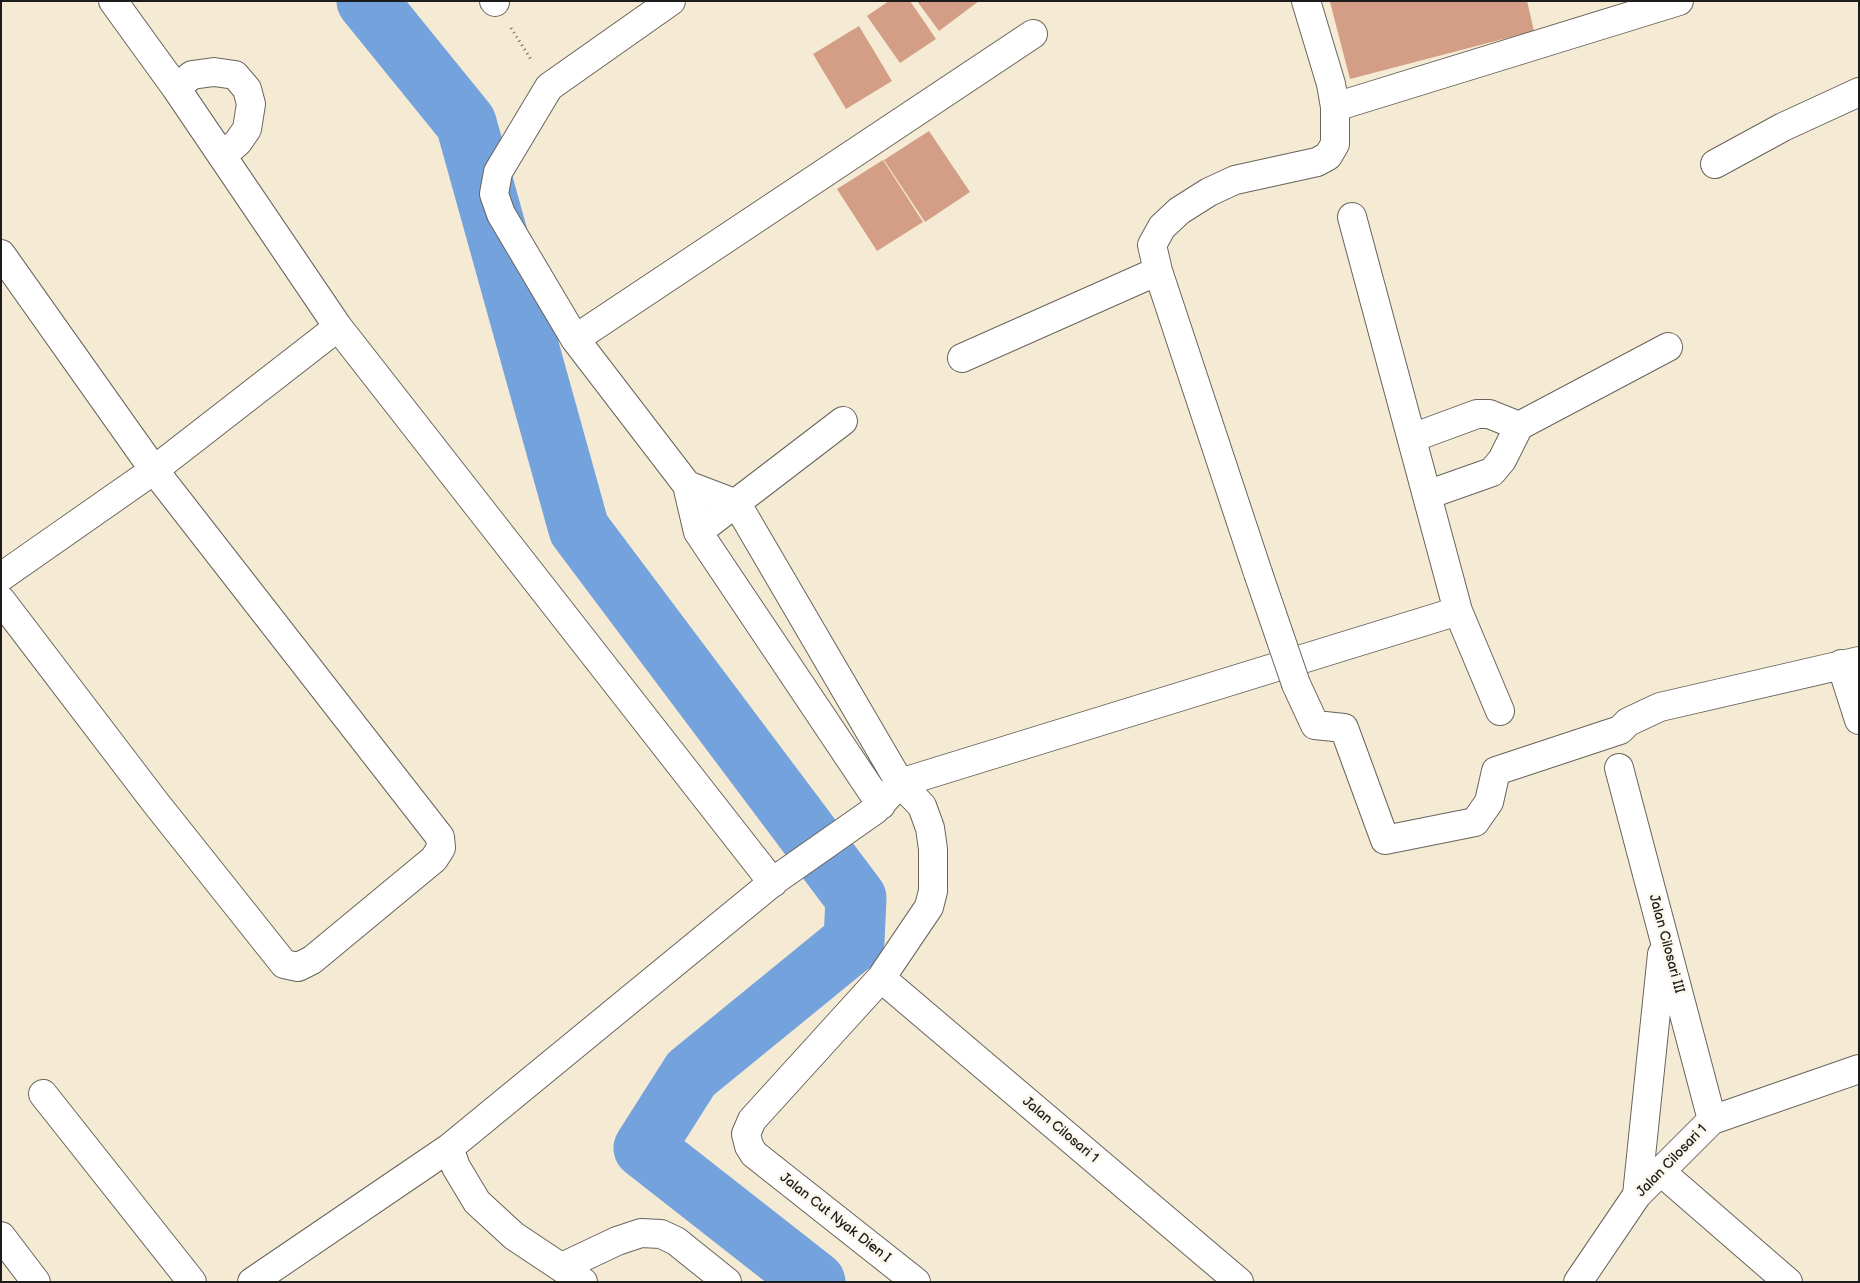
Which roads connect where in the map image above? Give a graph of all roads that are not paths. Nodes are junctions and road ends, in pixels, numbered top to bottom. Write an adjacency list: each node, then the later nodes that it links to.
1 (114, 1): 6 (street)
2 (671, 1): 15 (street)
3 (1306, 1): 8 (street)
4 (1679, 1): 8 (street)
5 (1033, 34): 15 (street)
6 (176, 88): 9 (street); 9 (street)
7 (1859, 92): 10 (street)
8 (1335, 107): 13 (street)
9 (222, 156): 14 (street)
10 (1715, 164)
11 (1352, 217): 20 (street)
12 (1, 254): 21 (street)
13 (1158, 271): 17 (street); 29 (street, bridge)
14 (338, 327): 21 (street); 35 (street)
15 (575, 339): 22 (street)
16 (1668, 347): 19 (street)
17 (962, 358)
18 (843, 422): 24 (street)
19 (1519, 426): 20 (street); 23 (street)
20 (1412, 438): 23 (street)
21 (154, 470): 26 (street); 27 (street)
22 (687, 485): 24 (street); 25 (street)
23 (1427, 495): 28 (street)
24 (737, 504): 25 (street); 33 (street)
25 (698, 532): 34 (street)
26 (1, 577)
27 (1, 600)
28 (1458, 611): 30 (street); 33 (street)
29 (1850, 662): 31 (street)
30 (1500, 711)
31 (1859, 720)
32 (1619, 768): 36 (street, Jalan Cilosari III)
33 (900, 783): 34 (street); 37 (street)
34 (878, 807): 35 (street)
35 (775, 880): 41 (street)
36 (1664, 935): 40 (street, Jalan Cilosari III); 43 (street)
37 (880, 978): 50 (street, Jalan Cut Nyak Dien I); 51 (street, Jalan Cilosari 1)
38 (1859, 1069): 40 (street, Jalan Cilosari 1)
39 (43, 1094): 47 (street)
40 (1712, 1120): 42 (street, Jalan Cilosari 1)
41 (449, 1148): 45 (street); 48 (street)
42 (1660, 1171): 43 (street, Jalan Cilosari 1); 53 (street)
43 (1637, 1195): 52 (street, Jalan Cilosari 1)
44 (1, 1236): 46 (street)
45 (573, 1274): 49 (street)
46 (36, 1282)
47 (192, 1282)
48 (252, 1282)
49 (726, 1282)
50 (916, 1282)
51 (1239, 1282)
52 (1578, 1282)
53 (1788, 1282)

